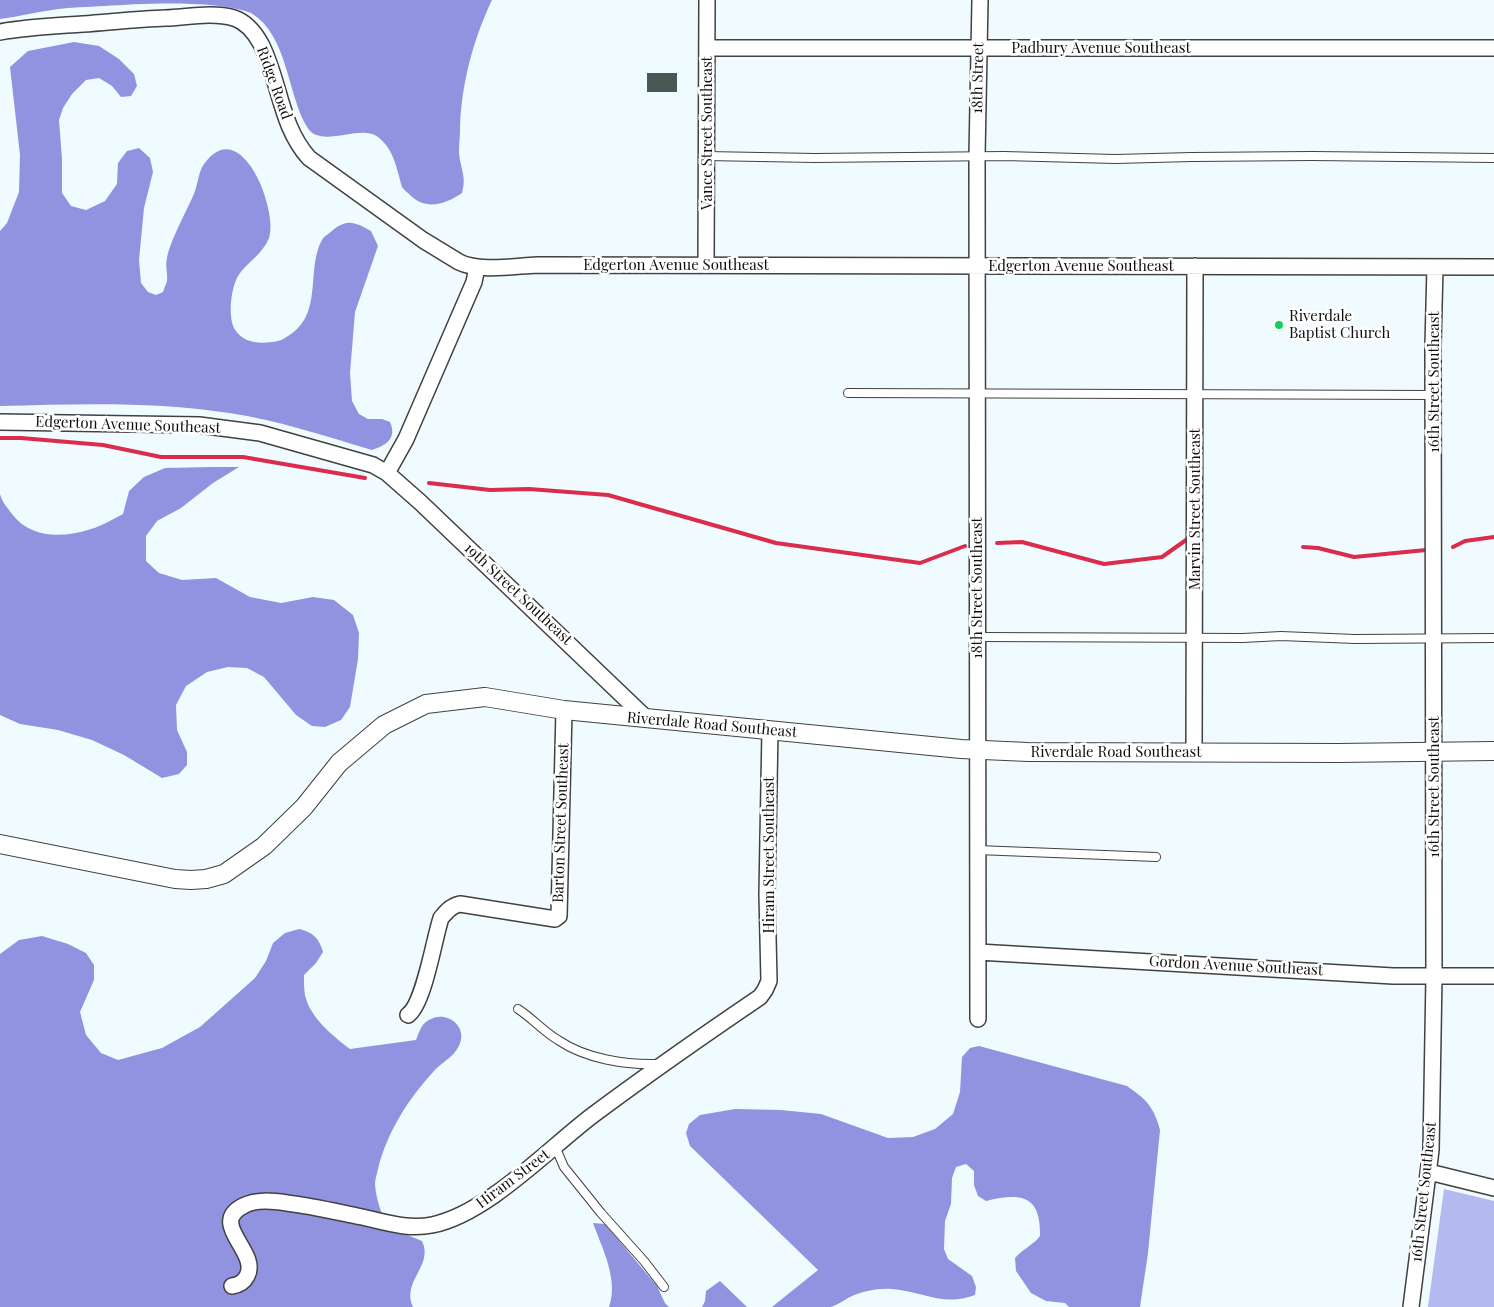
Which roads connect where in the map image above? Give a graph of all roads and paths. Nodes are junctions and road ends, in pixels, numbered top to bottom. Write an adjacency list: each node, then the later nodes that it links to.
1 (707, 0): 5 (street, Vance Street Southeast)
2 (980, 0): 4 (street, 18th Street)
3 (0, 32): 15 (street, Ridge Road)
4 (978, 47): 5 (street, Padbury Avenue Southeast); 6 (street, Padbury Avenue Southeast); 8 (street, 18th Street)
5 (707, 48): 7 (street, Vance Street Southeast)
6 (1494, 48)
7 (706, 156): 8 (lane); 10 (street, Vance Street Southeast)
8 (977, 156): 9 (lane); 11 (street, 18th Street Southeast)
9 (1494, 158)
10 (706, 265): 11 (street, Edgerton Avenue Southeast); 15 (street, Edgerton Avenue Southeast)
11 (977, 266): 12 (street, Edgerton Avenue Southeast); 17 (street, 18th Street Southeast)
12 (1195, 266): 13 (street, Edgerton Avenue Southeast); 18 (street, Marvin Street Southeast)
13 (1435, 266): 14 (street, Edgerton Avenue Southeast); 19 (street, 16th Street Southeast)
14 (1494, 266)
15 (477, 267): 21 (street)
16 (848, 393): 17 (lane)
17 (977, 394): 18 (lane); 22 (street, 18th Street Southeast)
18 (1194, 395): 19 (lane); 23 (street, Marvin Street Southeast)
19 (1433, 395): 25 (street, 16th Street Southeast)
20 (0, 422): 21 (street, Edgerton Avenue Southeast)
21 (387, 473): 27 (street, 19th Street Southeast)
22 (977, 637): 23 (lane); 29 (street, 18th Street Southeast)
23 (1195, 638): 25 (lane); 31 (street, Marvin Street Southeast)
24 (1494, 638): 25 (lane)
25 (1434, 639): 32 (street, 16th Street Southeast)
26 (564, 710): 27 (street, Riverdale Road Southeast); 33 (street, Riverdale Road Southeast); 41 (street, Barton Street Southeast)
27 (647, 718): 28 (street, Riverdale Road Southeast)
28 (770, 730): 29 (street, Riverdale Road Southeast); 39 (street, Hiram Street Southeast)
29 (977, 750): 31 (street, Riverdale Road Southeast); 34 (street, 18th Street Southeast)
30 (1494, 751): 32 (street, Riverdale Road Southeast)
31 (1194, 752): 32 (street, Riverdale Road Southeast)
32 (1434, 752): 37 (street, 16th Street Southeast)
33 (0, 844)
34 (977, 850): 35 (lane); 36 (street, 18th Street Southeast)
35 (1156, 857)
36 (978, 952): 37 (street, Gordon Avenue Southeast); 42 (street, 18th Street Southeast)
37 (1434, 976): 38 (street, Gordon Avenue Southeast); 45 (street, 16th Street Southeast)
38 (1494, 976)
39 (769, 981): 43 (street, Hiram Street)
40 (518, 1009): 43 (lane)
41 (408, 1015)
42 (978, 1020)
43 (663, 1063): 44 (street, Hiram Street)
44 (555, 1146): 47 (street, Hiram Street); 48 (lane)
45 (1429, 1172): 46 (street); 49 (street, 16th Street Southeast)
46 (1494, 1188)
47 (232, 1286)
48 (664, 1287)
49 (1411, 1307)

